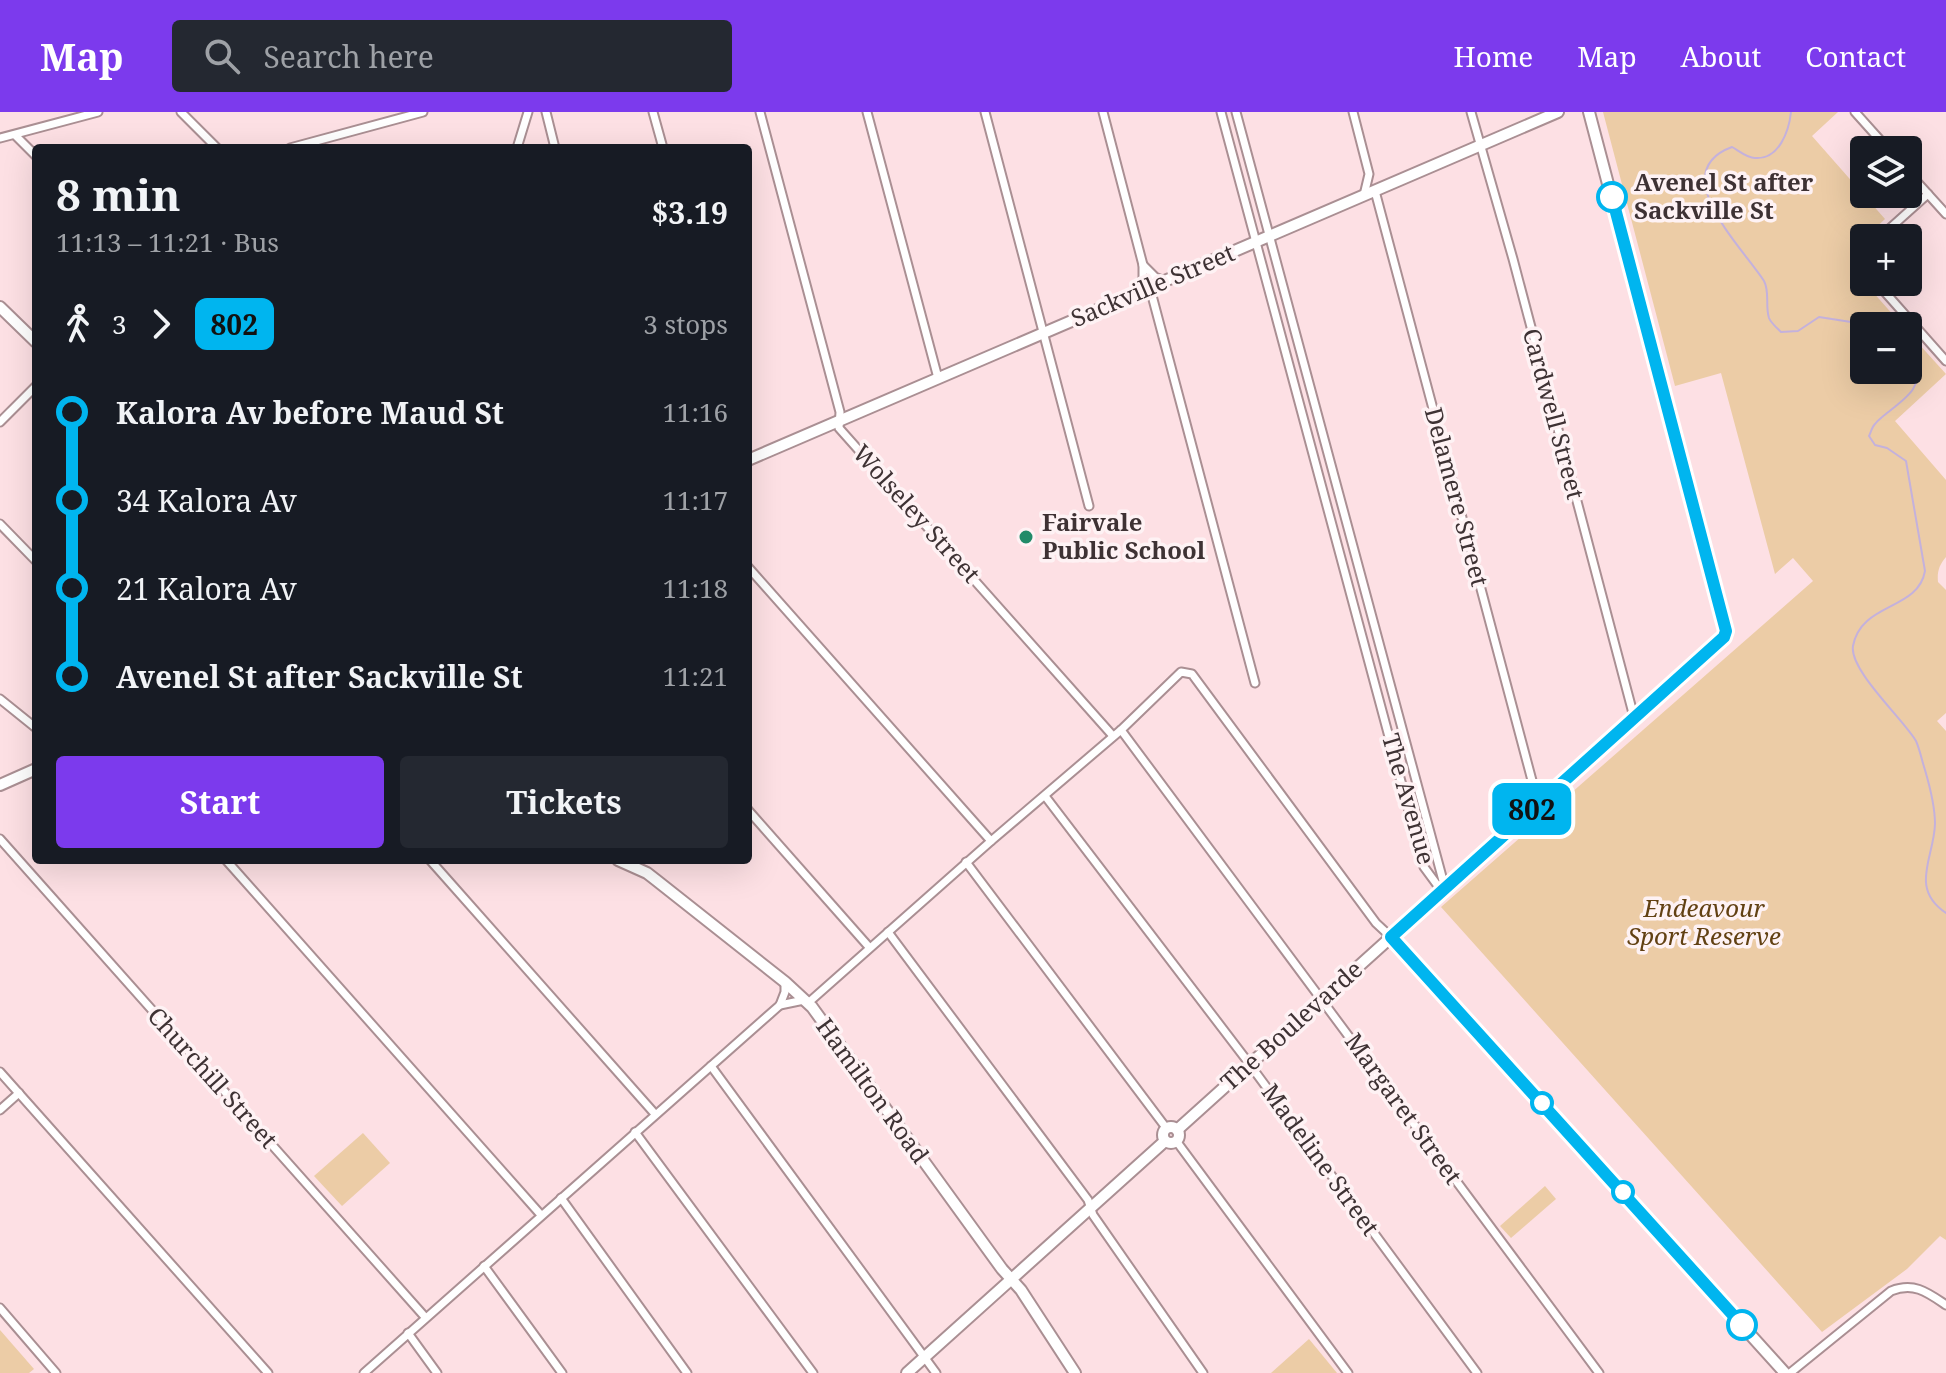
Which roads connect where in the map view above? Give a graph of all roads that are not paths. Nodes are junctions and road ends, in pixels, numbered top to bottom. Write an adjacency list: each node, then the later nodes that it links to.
1 (98, 112): 18 (street)
2 (181, 112): 21 (street)
3 (423, 112): 22 (street)
4 (528, 112): 23 (street)
5 (546, 112): 24 (street)
6 (653, 112): 25 (street)
7 (760, 112): 48 (street, Wolseley Street)
8 (867, 112): 46 (street)
9 (985, 112): 43 (street)
10 (1103, 112): 37 (street)
11 (1221, 112): 36 (street, The Avenue)
12 (1236, 112): 35 (street, The Avenue)
13 (1353, 112): 28 (street, Delamere Street)
14 (1471, 112): 26 (street, Cardwell Street)
15 (1558, 112): 26 (street, Sackville Street)
16 (1589, 112): 57 (street, The Boulevarde)
17 (1855, 112): 19 (street)
18 (15, 135): 20 (street); 27 (street)
19 (1876, 136)
20 (0, 138)
21 (213, 144)
22 (305, 144)
23 (518, 144)
24 (554, 144)
25 (662, 144)
26 (1480, 146): 29 (street, Sackville Street); 57 (street, Cardwell Street)
27 (32, 152)
28 (1369, 174): 29 (street); 31 (street, Delamere Street)
29 (1387, 185): 31 (street, Sackville Street)
30 (1922, 187): 32 (street)
31 (1370, 193): 35 (street, Sackville Street); 64 (street, Delamere Street)
32 (1928, 194): 33 (street); 34 (street)
33 (1946, 214)
34 (1895, 224)
35 (1269, 237): 36 (street, Sackville Street); 72 (street, The Avenue)
36 (1256, 242): 38 (street, Sackville Street); 72 (street, The Avenue)
37 (1143, 265): 38 (street); 40 (street)
38 (1165, 281): 39 (street, Sackville Street)
39 (1150, 288): 40 (street, Sackville Street); 55 (street)
40 (1135, 294): 43 (street, Sackville Street)
41 (1888, 296): 45 (street)
42 (0, 307): 44 (street)
43 (1044, 333): 46 (street, Sackville Street); 51 (street)
44 (32, 338)
45 (1946, 361)
46 (938, 378): 48 (street, Sackville Street)
47 (32, 390): 49 (street)
48 (839, 421): 50 (street, Sackville Street); 60 (street, Wolseley Street)
49 (0, 422)
50 (752, 458)
51 (1089, 506)
52 (0, 524): 53 (street)
53 (32, 557)
54 (752, 572): 67 (street)
55 (1255, 683)
56 (0, 699): 58 (street)
57 (1634, 717): 64 (street, The Boulevarde)
58 (32, 725)
59 (1121, 730): 60 (street); 74 (street); 77 (street, Margaret Street)
60 (1113, 736): 63 (street)
61 (32, 771): 62 (street)
62 (0, 785)
63 (1045, 796): 67 (street); 80 (street, Madeline Street)
64 (1538, 803): 72 (street, The Boulevarde)
65 (752, 815): 75 (street)
66 (0, 839): 95 (street, Churchill Street)
67 (991, 841): 68 (street)
68 (966, 862): 73 (street); 87 (street)
69 (230, 864): 90 (street)
70 (434, 864): 85 (street)
71 (627, 864): 76 (street, Hamilton Road)
72 (1445, 888): 74 (street, The Boulevarde)
73 (888, 932): 75 (street); 89 (street)
74 (1391, 937): 77 (street, The Boulevarde); 112 (street)
75 (869, 947): 78 (street)
76 (785, 982): 78 (street, Hamilton Road); 79 (street)
77 (1322, 1000): 80 (street, The Boulevarde); 111 (street, Margaret Street)
78 (807, 1001): 79 (street); 92 (street, Hamilton Road)
79 (780, 1005): 81 (street)
80 (1249, 1064): 87 (street, The Boulevarde); 110 (street, Madeline Street)
81 (711, 1066): 85 (street); 97 (street)
82 (0, 1072): 83 (street)
83 (19, 1093): 84 (street); 99 (street)
84 (0, 1110)
85 (655, 1114): 86 (street)
86 (635, 1132): 88 (street); 104 (street)
87 (1171, 1135): 89 (street, The Boulevarde); 109 (street)
88 (561, 1198): 90 (street); 103 (street)
89 (1091, 1207): 92 (street, The Boulevarde); 108 (street)
90 (541, 1215): 91 (street)
91 (484, 1266): 95 (street); 102 (street)
92 (1011, 1279): 97 (street, The Boulevarde); 107 (street, Hamilton Road)
93 (1946, 1305): 112 (street)
94 (0, 1308): 98 (street)
95 (425, 1317): 96 (street)
96 (408, 1333): 100 (street); 101 (street)
97 (925, 1358): 105 (street, The Boulevarde); 106 (street)
98 (56, 1373)
99 (268, 1373)
100 (364, 1373)
101 (437, 1373)
102 (562, 1373)
103 (687, 1373)
104 (813, 1373)
105 (907, 1373)
106 (936, 1373)
107 (1075, 1373)
108 (1203, 1373)
109 (1348, 1373)
110 (1477, 1373)
111 (1599, 1373)
112 (1788, 1373)

